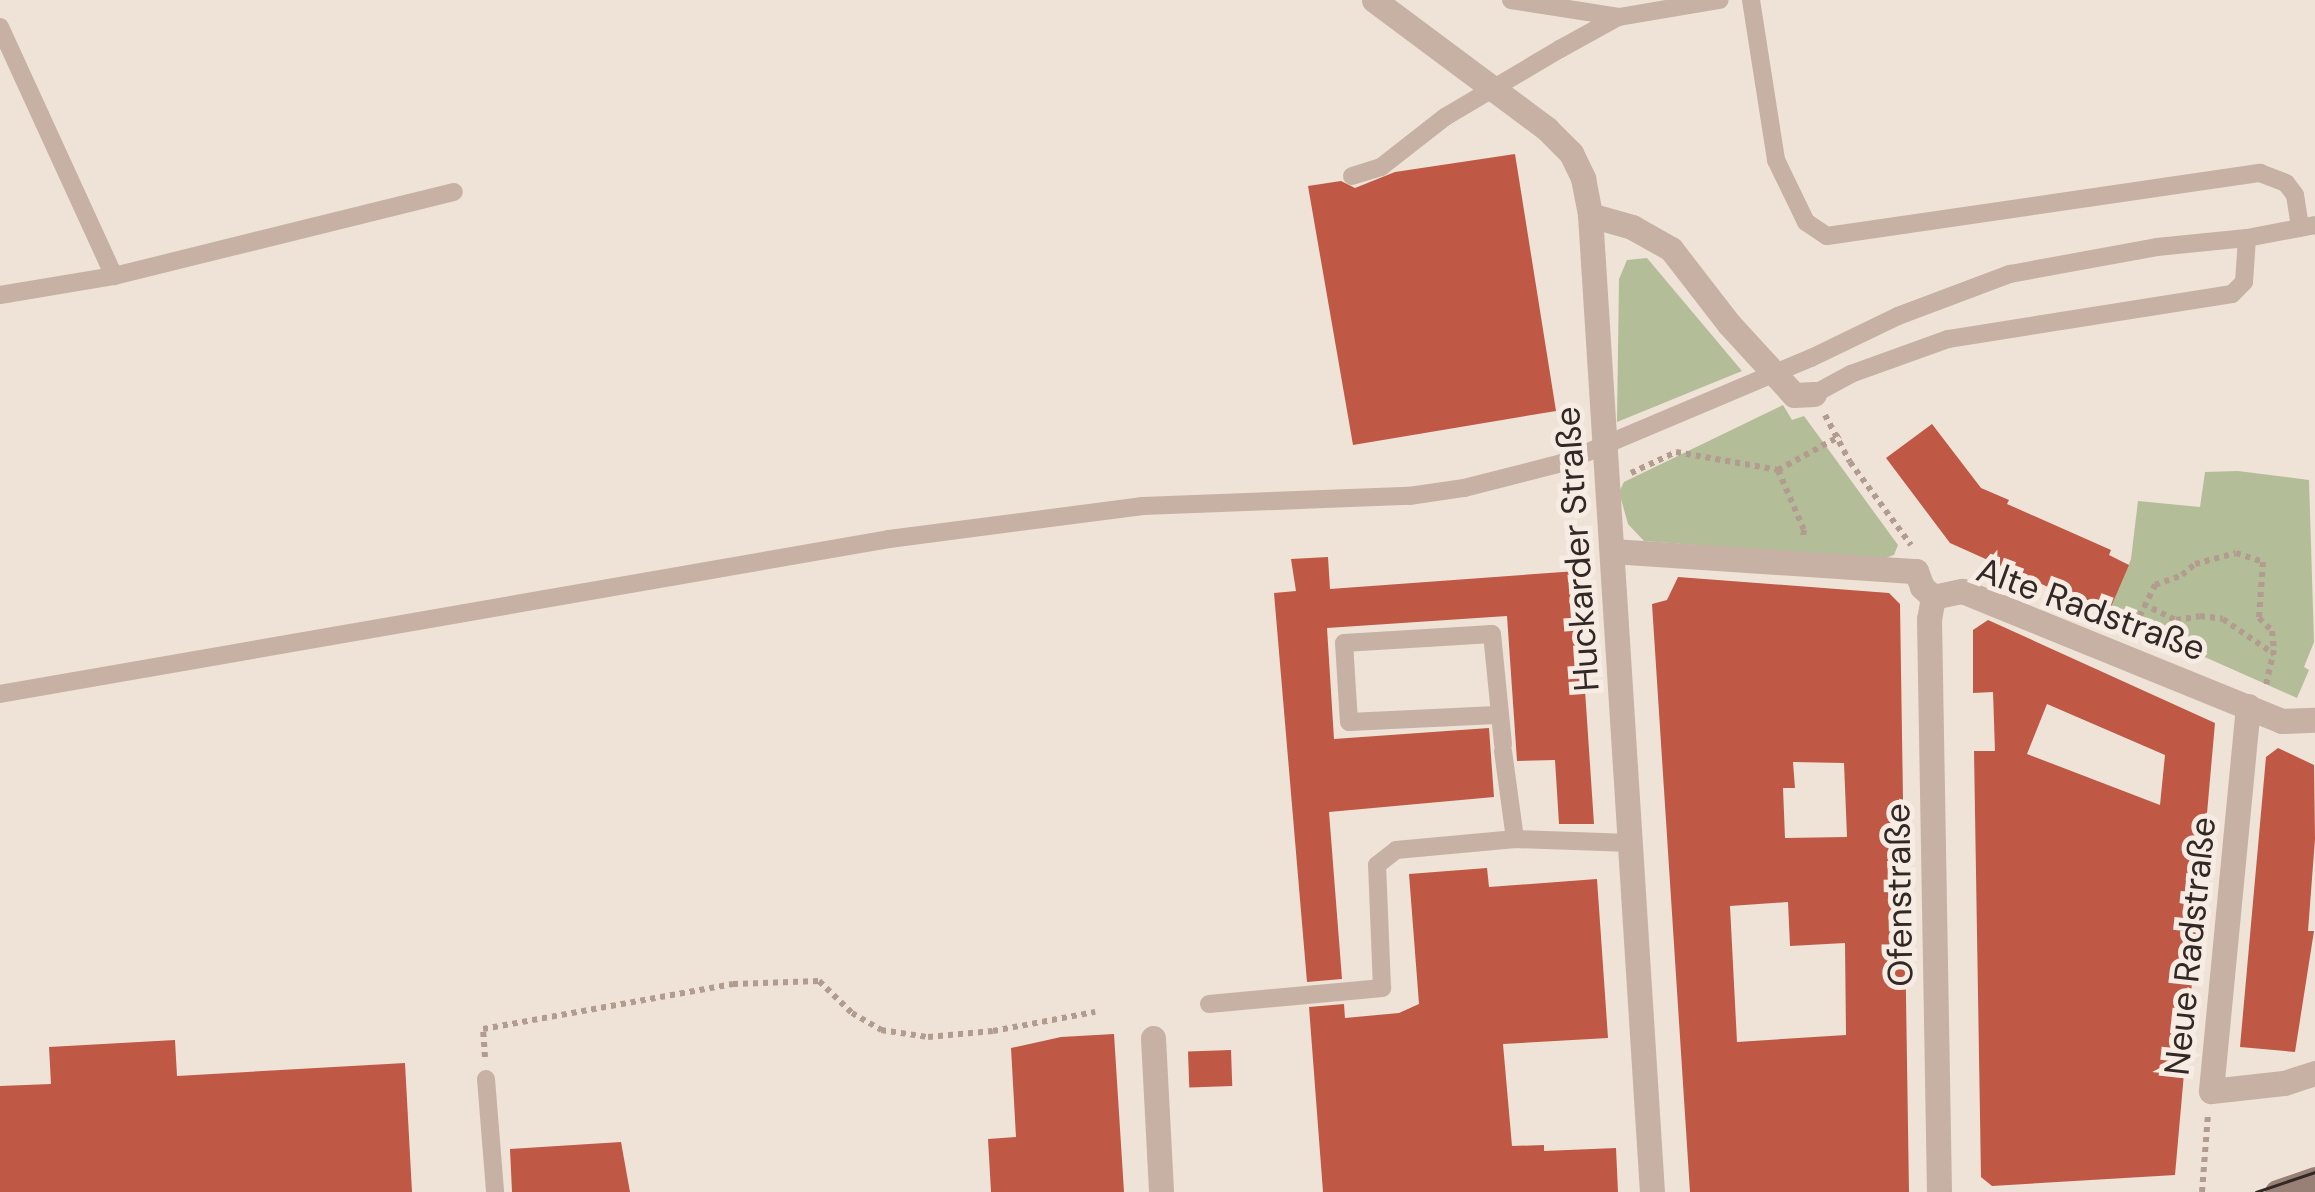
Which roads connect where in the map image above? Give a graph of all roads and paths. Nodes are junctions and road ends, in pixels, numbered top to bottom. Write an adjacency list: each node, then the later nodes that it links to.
1 (1374, 0): 9 (street, Huckarder Straße)
2 (1511, 0): 5 (lane)
3 (1720, 0): 5 (lane)
4 (1751, 0): 10 (lane)
5 (1619, 17): 7 (lane, bridge)
6 (0, 28): 12 (lane)
7 (1352, 176)
8 (454, 192): 12 (lane)
9 (1590, 215): 14 (street); 17 (street, Huckarder Straße)
10 (2308, 227): 11 (lane)
11 (2247, 238): 14 (lane); 26 (lane, bridge)
12 (114, 276): 13 (lane)
13 (0, 294)
14 (1814, 394): 15 (path)
15 (1840, 436): 16 (path); 20 (path)
16 (1778, 470): 17 (path); 19 (path)
17 (1608, 483): 18 (street, Huckarder Straße)
18 (1612, 551): 19 (street); 31 (street, Huckarder Straße)
19 (1801, 562): 20 (street)
20 (1916, 571): 21 (street, Alte Radstraße)
21 (1933, 597): 27 (street, Alte Radstraße); 42 (street, Ofenstraße)
22 (2143, 604): 23 (path); 24 (path); 24 (path)
23 (2135, 626)
24 (2274, 654): 25 (path)
25 (2270, 676)
26 (0, 694)
27 (2248, 706): 29 (street, Alte Radstraße); 37 (street, Neue Radstraße)
28 (1496, 715): 28 (lane); 30 (lane)
29 (2315, 720)
30 (1514, 839): 31 (lane); 32 (lane)
31 (1631, 842): 41 (street, Huckarder Straße)
32 (1209, 1004)
33 (1095, 1012): 36 (path)
34 (1153, 1038): 40 (street)
35 (2315, 1073): 37 (street)
36 (486, 1078): 39 (lane)
37 (2211, 1091): 43 (path, Neue Radstraße)
38 (2315, 1180): 44 (main road)
39 (495, 1192)
40 (1161, 1192)
41 (1652, 1192)
42 (1939, 1192)
43 (2202, 1192)
44 (2277, 1192)

